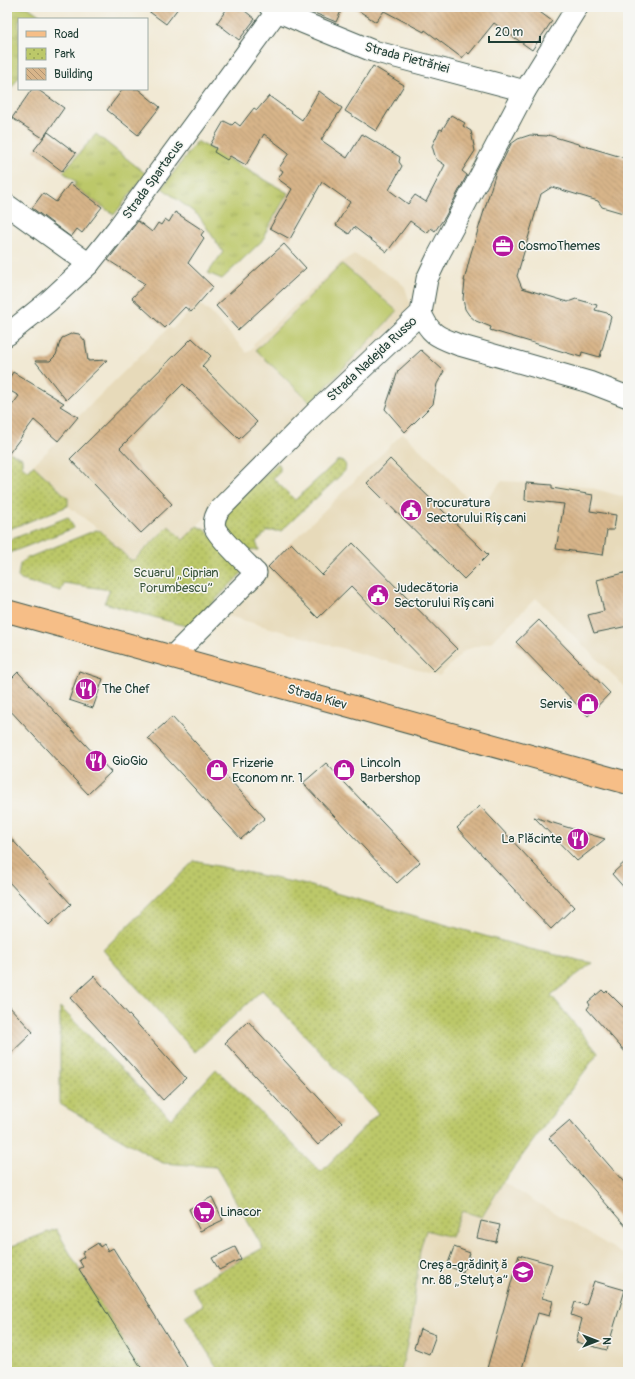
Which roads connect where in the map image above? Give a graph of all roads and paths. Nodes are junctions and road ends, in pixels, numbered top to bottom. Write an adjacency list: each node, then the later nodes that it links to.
1 (577, 7): 3 (street, Strada Nadejda Russo)
2 (275, 8): 3 (street, Strada Pietrăriei); 5 (street, Strada Spartacus)
3 (525, 90): 6 (street, Strada Nadejda Russo)
4 (7, 205): 5 (street)
5 (89, 264): 7 (street, Strada Spartacus)
6 (421, 313): 8 (street); 10 (street, Strada Nadejda Russo)
7 (7, 334)
8 (628, 397)
9 (7, 610): 10 (main road, Strada Kiev)
10 (173, 656): 11 (main road, Strada Kiev)
11 (628, 784)

